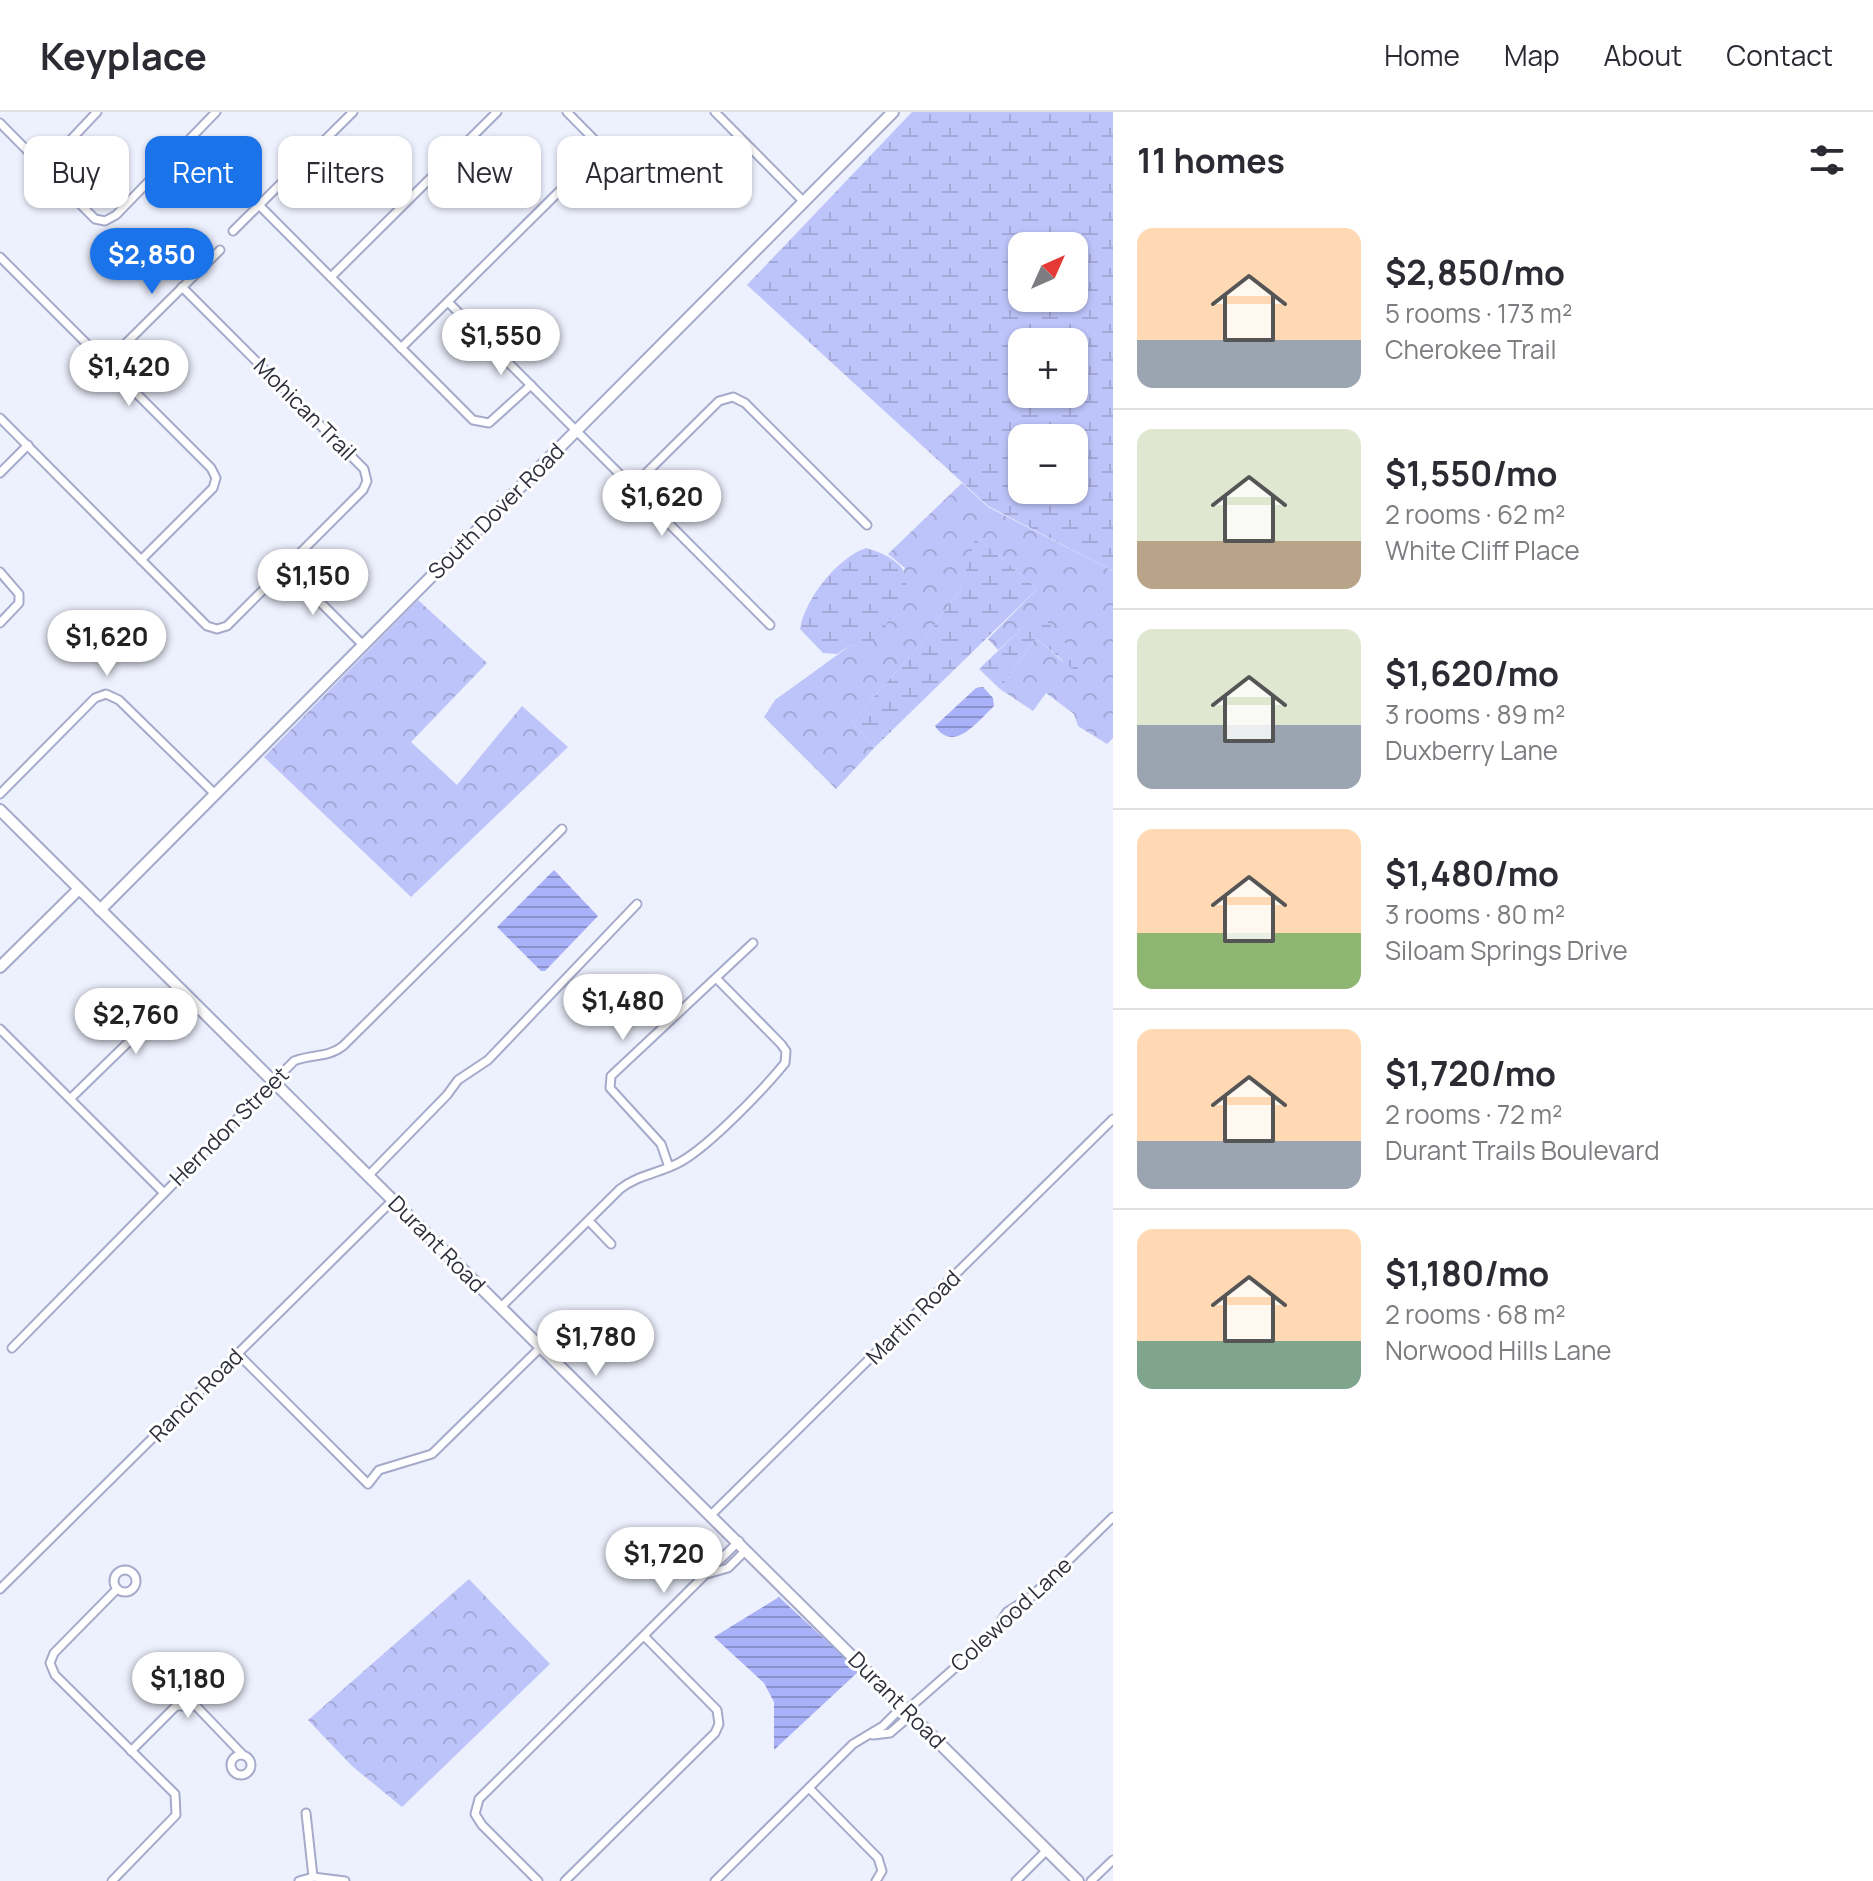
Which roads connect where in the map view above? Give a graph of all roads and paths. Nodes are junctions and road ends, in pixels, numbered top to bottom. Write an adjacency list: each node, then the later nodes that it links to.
1 (97, 112): 9 (street)
2 (216, 112): 13 (street)
3 (353, 112): 14 (street)
4 (497, 112): 23 (street)
5 (567, 112): 10 (street)
6 (715, 112): 15 (street)
7 (893, 112): 15 (street, South Dover Road)
8 (0, 123): 11 (street)
9 (74, 136)
10 (591, 136)
11 (24, 146)
12 (557, 194): 25 (street)
13 (129, 200)
14 (262, 202)
15 (804, 202): 30 (street, South Dover Road)
16 (84, 208): 17 (street)
17 (121, 208)
18 (256, 208): 20 (street)
19 (262, 208): 23 (street)
20 (233, 231)
21 (220, 250): 24 (street)
22 (0, 257): 27 (street)
23 (331, 277): 26 (street)
24 (182, 287): 27 (street); 36 (street, Mohican Trail)
25 (448, 302): 26 (street); 28 (street)
26 (401, 348): 28 (street)
27 (106, 363): 35 (street)
28 (531, 385): 30 (street)
29 (0, 418): 31 (street, Mohican Trail)
30 (576, 430): 33 (street); 40 (street, South Dover Road)
31 (28, 445): 32 (street); 35 (street, Mohican Trail)
32 (0, 473)
33 (633, 486): 34 (street); 39 (street)
34 (867, 525)
35 (141, 560): 36 (street, Mohican Trail)
36 (286, 568): 40 (street)
37 (0, 572): 38 (street)
38 (0, 623)
39 (770, 625)
40 (363, 645): 42 (street, South Dover Road)
41 (0, 794): 42 (street)
42 (215, 794): 47 (street, South Dover Road)
43 (0, 810): 45 (street, Durant Road)
44 (562, 829): 53 (street, Herndon Street)
45 (79, 889): 47 (street, Durant Road); 49 (street)
46 (637, 904): 57 (street)
47 (100, 910): 51 (street, Durant Road)
48 (753, 943): 50 (street)
49 (0, 967)
50 (717, 979): 56 (street); 56 (street)
51 (181, 991): 53 (street, Durant Road); 54 (street)
52 (0, 1029): 54 (street)
53 (274, 1082): 57 (street, Durant Road); 58 (street, Herndon Street)
54 (71, 1098): 58 (street)
55 (1113, 1119): 66 (street, Martin Road)
56 (669, 1167): 60 (street)
57 (368, 1176): 59 (street, Durant Road)
58 (163, 1192): 64 (street, Herndon Street)
59 (392, 1201): 62 (street, Durant Road); 65 (street, Ranch Road)
60 (589, 1221): 61 (street); 62 (street)
61 (611, 1244)
62 (501, 1307): 63 (street, Durant Road)
63 (541, 1347): 65 (street); 66 (street, Durant Road)
64 (12, 1348)
65 (238, 1354): 69 (street, Ranch Road)
66 (712, 1514): 68 (street, Durant Road)
67 (1113, 1517): 72 (street, Colewood Lane)
68 (743, 1545): 71 (street); 72 (street, Durant Road)
69 (0, 1589)
70 (117, 1589): 73 (street)
71 (644, 1636): 83 (street); 84 (street)
72 (907, 1710): 75 (street, Colewood Lane); 77 (street, Durant Road)
73 (131, 1751): 74 (street); 80 (street)
74 (243, 1755)
75 (809, 1788): 85 (street, Colewood Lane); 86 (street)
76 (306, 1813): 79 (street)
77 (1047, 1850): 87 (street); 88 (street, Durant Road)
78 (1113, 1860): 89 (street)
79 (313, 1877): 81 (street); 82 (street)
80 (112, 1881)
81 (299, 1881)
82 (345, 1881)
83 (538, 1881)
84 (565, 1881)
85 (715, 1881)
86 (876, 1881)
87 (1016, 1881)
88 (1078, 1881)
89 (1091, 1881)

